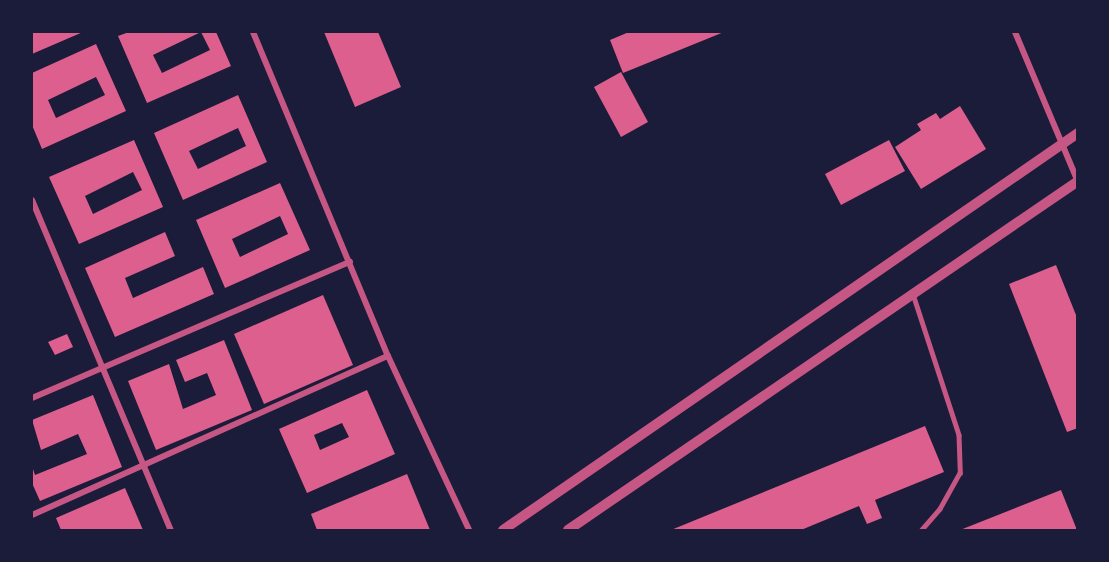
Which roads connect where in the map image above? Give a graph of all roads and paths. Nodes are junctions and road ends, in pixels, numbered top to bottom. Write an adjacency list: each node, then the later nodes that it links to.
1 (253, 32): 7 (street)
2 (1015, 32): 4 (street)
3 (1077, 133): 4 (street)
4 (1061, 144): 5 (street); 16 (street)
5 (1077, 181): 8 (street)
6 (32, 200): 10 (street)
7 (350, 262): 9 (street); 10 (street)
8 (913, 294): 17 (street); 18 (lane)
9 (388, 356): 12 (street); 15 (street)
10 (103, 369): 11 (street); 12 (street)
11 (32, 398)
12 (143, 464): 13 (street); 14 (street)
13 (32, 515)
14 (171, 531)
15 (469, 531)
16 (503, 531)
17 (568, 531)
18 (922, 531)

